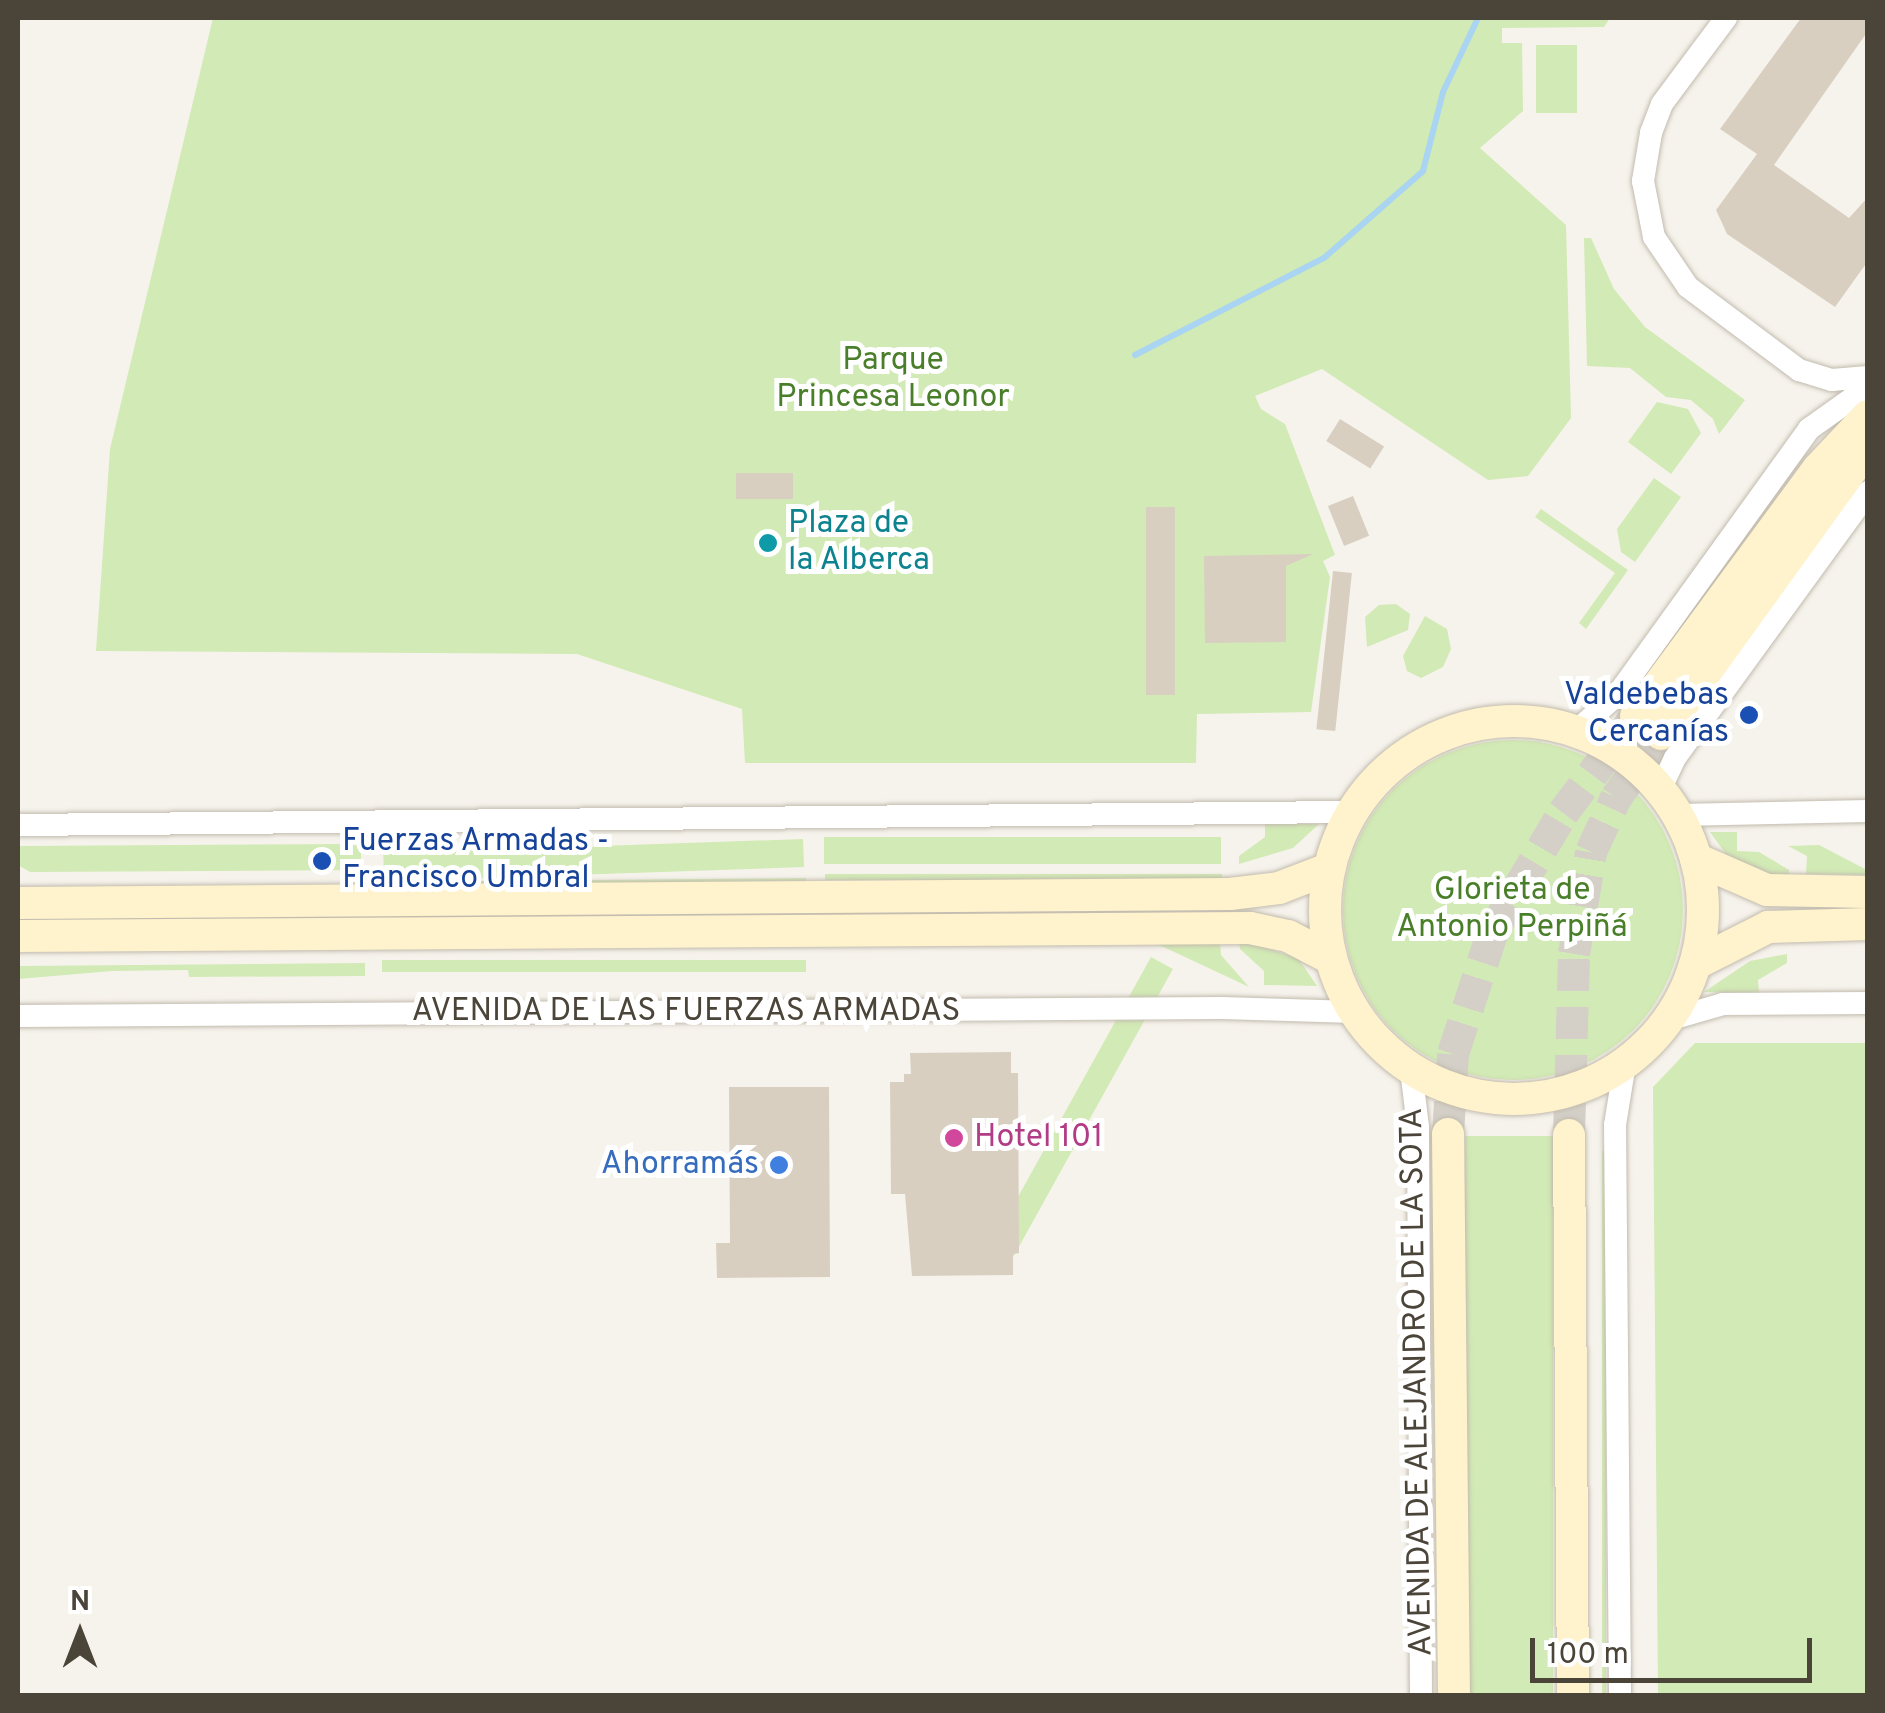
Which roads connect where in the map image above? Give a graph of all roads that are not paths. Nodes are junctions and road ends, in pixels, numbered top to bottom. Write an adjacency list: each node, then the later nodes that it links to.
1 (1726, 18): 2 (street)
2 (1868, 377)
3 (1868, 387): 7 (street)
4 (1868, 416): 5 (street)
5 (1868, 447)
6 (1868, 492): 8 (street)
7 (1576, 731): 8 (street); 10 (street)
8 (1669, 803): 9 (street); 12 (street)
9 (1868, 811)
10 (1351, 812): 11 (street); 13 (street)
11 (18, 825)
12 (1696, 858): 14 (street); 19 (street)
13 (1328, 869): 15 (street); 18 (street)
14 (1868, 892)
15 (18, 903)
16 (1868, 924): 19 (street)
17 (18, 936): 18 (street)
18 (1330, 958): 21 (street)
19 (1695, 964): 23 (street)
20 (1868, 1003): 23 (street)
21 (1354, 1012): 22 (street, AVENIDA DE LAS FUERZAS ARMADAS); 25 (street)
22 (18, 1016)
23 (1668, 1020): 24 (street)
24 (1625, 1063): 25 (street); 31 (street)
25 (1411, 1069): 28 (street, AVENIDA DE ALEJANDRO DE LA SOTA)
26 (1448, 1134): 29 (street, AVENIDA DE ALEJANDRO DE LA SOTA)
27 (1570, 1135): 30 (street)
28 (1421, 1696)
29 (1454, 1696)
30 (1574, 1696)
31 (1620, 1696)

